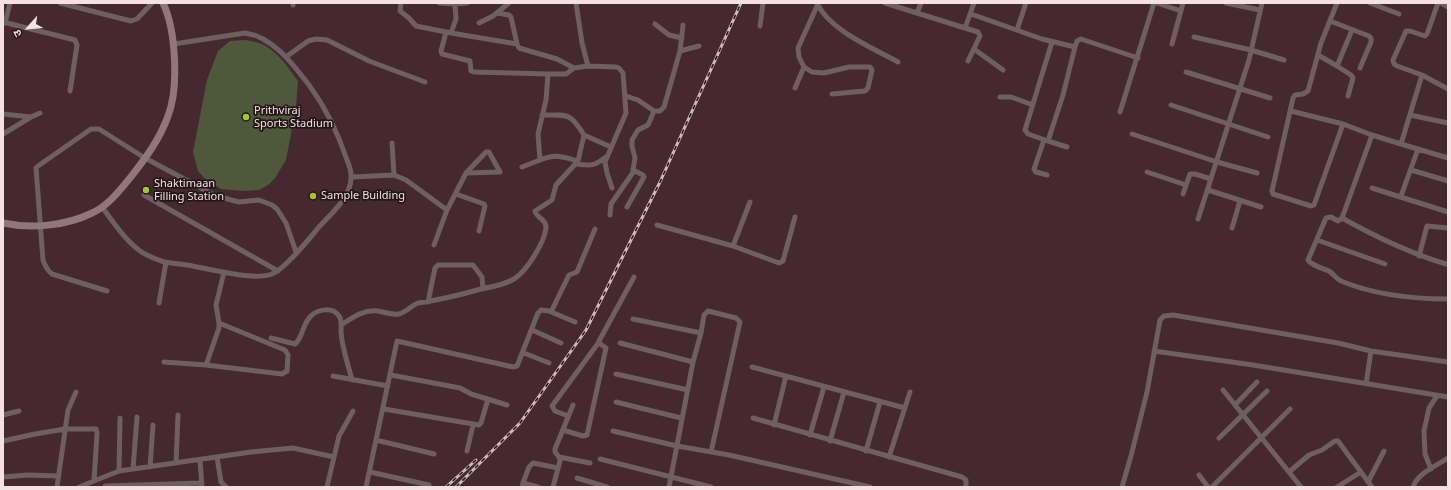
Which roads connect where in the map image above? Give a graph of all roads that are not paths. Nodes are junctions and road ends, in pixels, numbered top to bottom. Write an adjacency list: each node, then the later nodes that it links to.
1 (10, 3): 32 (street)
2 (60, 3): 3 (street)
3 (152, 3)
4 (163, 3): 44 (street)
5 (401, 3): 40 (street)
6 (439, 3): 22 (street)
7 (467, 3): 22 (street)
8 (509, 3): 27 (street)
9 (576, 3): 58 (street)
10 (763, 3): 36 (street)
11 (885, 3): 28 (street)
12 (921, 3): 28 (street)
13 (974, 3): 29 (street)
14 (1026, 3): 38 (street)
15 (1155, 3): 26 (street); 54 (street)
16 (1183, 3): 26 (street)
17 (1226, 3): 25 (street)
18 (1262, 3): 25 (street)
19 (1337, 3): 31 (street)
20 (1370, 3): 30 (street)
21 (1439, 3): 24 (street); 66 (street)
22 (455, 4): 40 (street)
23 (817, 4): 57 (street); 60 (street)
24 (1448, 7)
25 (1260, 10): 50 (street)
26 (1181, 11): 46 (street)
27 (498, 13): 33 (street); 45 (street)
28 (917, 13): 37 (street)
29 (971, 14): 37 (street); 38 (street)
30 (1399, 14)
31 (1330, 21): 39 (street); 52 (street)
32 (4, 22): 71 (street)
33 (479, 23)
34 (654, 24): 42 (street)
35 (683, 25): 42 (street)
36 (760, 26)
37 (965, 28): 49 (street)
38 (1017, 30): 43 (street)
39 (1352, 30): 59 (street); 62 (street)
40 (448, 33): 45 (street); 65 (street)
41 (1194, 37): 50 (street)
42 (682, 38): 51 (street)
43 (1052, 42): 48 (street); 77 (street)
44 (174, 44): 53 (street); 102 (street)
45 (517, 44): 61 (street)
46 (1172, 44)
47 (699, 46): 51 (street)
48 (1075, 47): 54 (street); 95 (street)
49 (974, 49): 56 (street); 63 (street)
50 (1251, 50): 55 (street); 69 (street)
51 (680, 52): 79 (street)
52 (1318, 55): 59 (street); 80 (street)
53 (286, 57): 67 (street); 115 (street)
54 (1138, 58): 81 (street)
55 (1284, 60)
56 (968, 61)
57 (898, 62)
58 (588, 66): 61 (street); 73 (street)
59 (1337, 66): 74 (street)
60 (804, 67): 68 (street); 72 (street)
61 (574, 68): 65 (street)
62 (1360, 68)
63 (1003, 70)
64 (1186, 72): 69 (street)
65 (548, 74): 84 (street)
66 (1422, 75): 70 (street); 85 (street)
67 (425, 82)
68 (795, 88)
69 (1240, 89): 76 (street); 89 (street)
70 (1448, 89)
71 (70, 91)
72 (832, 94)
73 (626, 96): 79 (street); 98 (street)
74 (1348, 96)
75 (1000, 97): 77 (street)
76 (1270, 98)
77 (1033, 105): 95 (street)
78 (1171, 105): 89 (street)
79 (654, 111): 109 (street)
80 (1291, 111): 88 (street); 88 (street)
81 (1120, 112)
82 (40, 113): 86 (street)
83 (3, 114): 86 (street)
84 (542, 114): 92 (street); 104 (street)
85 (1410, 115): 87 (street); 97 (street)
86 (32, 117): 90 (street)
87 (1448, 123)
88 (1343, 124): 93 (street)
89 (1229, 125): 94 (street); 105 (street)
90 (3, 134)
91 (1132, 134): 105 (street)
92 (584, 135): 98 (street); 106 (street)
93 (1372, 135): 97 (street); 135 (street)
94 (1268, 138)
95 (1046, 140): 99 (street); 114 (street)
96 (392, 143): 113 (street)
97 (1401, 144): 100 (street)
98 (611, 147): 101 (street)
99 (1067, 147)
100 (1418, 149): 103 (street); 108 (street)
101 (607, 156): 106 (street); 119 (street)
102 (145, 158): 128 (street); 139 (street); 147 (street)
103 (1448, 158)
104 (540, 160): 106 (street); 107 (street)
105 (1217, 162): 112 (street); 116 (street)
106 (577, 163): 155 (street)
107 (522, 167)
108 (1411, 170): 117 (street); 125 (street)
109 (634, 171): 129 (street); 133 (street)
110 (1147, 172): 118 (street)
111 (466, 173): 111 (street); 122 (street)
112 (1256, 173)
113 (394, 175): 115 (street); 131 (street)
114 (1047, 175)
115 (352, 177): 147 (street)
116 (1211, 180): 118 (street); 121 (street)
117 (1448, 181)
118 (1186, 185): 123 (street)
119 (612, 188)
120 (1372, 188): 125 (street)
121 (1208, 190): 126 (street); 136 (street)
122 (456, 194): 131 (street); 143 (street)
123 (1183, 194)
124 (144, 195): 152 (street)
125 (1402, 196): 132 (street)
126 (1240, 201): 130 (street); 140 (street)
127 (750, 202): 146 (street)
128 (102, 207): 139 (street); 149 (street)
129 (627, 207)
130 (1261, 207)
131 (447, 210): 145 (street)
132 (1448, 212)
133 (610, 215)
134 (795, 216): 146 (street)
135 (1342, 218): 144 (street); 148 (street)
136 (1198, 219)
137 (3, 223): 139 (street)
138 (657, 225): 146 (street)
139 (40, 226): 156 (street)
140 (1232, 228)
141 (1448, 228): 148 (street)
142 (595, 229): 160 (street)
143 (479, 231)
144 (1317, 240): 150 (street); 157 (street)
145 (434, 245)
146 (734, 246)
147 (296, 252): 152 (street)
148 (1419, 256): 151 (street)
149 (166, 262): 153 (street); 158 (street)
150 (1385, 264)
151 (1446, 264)
152 (278, 271): 153 (street)
153 (224, 272): 163 (street)
154 (634, 277): 168 (street)
155 (483, 289): 159 (street); 159 (street)
156 (107, 291)
157 (1448, 299)
158 (159, 302)
159 (428, 302): 164 (street)
160 (549, 311): 162 (street); 165 (street)
161 (632, 319): 166 (street)
162 (575, 322)
163 (220, 323): 178 (street); 178 (street)
164 (341, 325): 167 (street); 184 (street)
165 (532, 330): 169 (street); 173 (street)
166 (702, 333): 175 (street); 232 (street)
167 (271, 338)
168 (599, 342): 211 (street); 220 (street)
169 (561, 343)
170 (620, 343): 175 (street)
171 (1371, 350): 172 (street); 176 (street); 186 (street)
172 (1154, 351): 186 (street); 275 (street)
173 (524, 353): 177 (street); 181 (street)
174 (164, 362): 178 (street)
175 (693, 362): 189 (street)
176 (1448, 362)
177 (549, 363)
178 (206, 365)
179 (752, 367): 183 (street)
180 (616, 374): 189 (street)
181 (391, 375): 187 (street); 197 (street)
182 (333, 376): 184 (street)
183 (786, 376): 188 (street); 218 (street)
184 (352, 380): 187 (street)
185 (1257, 382): 202 (street)
186 (1366, 384): 195 (street)
187 (388, 386): 204 (street)
188 (824, 387): 193 (street); 222 (street)
189 (688, 390): 214 (street)
190 (1223, 390): 202 (street)
191 (1267, 391): 210 (street)
192 (76, 392): 219 (street)
193 (844, 392): 199 (street); 227 (street)
194 (910, 392): 203 (street)
195 (1436, 396): 196 (street); 246 (street)
196 (1448, 397)
197 (488, 399): 200 (street); 217 (street)
198 (616, 402): 214 (street)
199 (880, 402): 203 (street); 230 (street)
200 (507, 405)
201 (573, 405): 211 (street)
202 (1235, 405): 210 (street)
203 (905, 408): 237 (street)
204 (384, 409): 217 (street); 225 (street)
205 (1290, 409): 224 (street)
206 (19, 411): 208 (street)
207 (353, 411): 235 (street)
208 (3, 415)
209 (178, 415): 241 (street)
210 (1243, 415): 223 (street); 224 (street)
211 (568, 416): 220 (street)
212 (137, 417): 245 (street)
213 (120, 418): 247 (street)
214 (682, 418): 228 (street)
215 (753, 418): 218 (street)
216 (153, 425): 243 (street)
217 (473, 425): 229 (street)
218 (774, 425): 222 (street)
219 (65, 429): 226 (street); 252 (street); 257 (street)
220 (563, 430): 236 (street)
221 (613, 431): 228 (street)
222 (810, 435): 227 (street)
223 (1219, 438)
224 (1262, 438): 249 (street); 277 (street)
225 (376, 440): 233 (street); 248 (street)
226 (3, 441)
227 (830, 441): 230 (street)
228 (677, 446): 232 (street); 255 (street)
229 (467, 451)
230 (866, 451): 237 (street)
231 (1384, 451): 258 (street)
232 (711, 452): 273 (street)
233 (434, 454)
234 (217, 457): 235 (street); 239 (street); 265 (street)
235 (334, 457): 266 (street)
236 (560, 457): 242 (street); 244 (street)
237 (890, 457): 274 (street)
238 (1448, 458): 246 (street)
239 (200, 460): 241 (street); 259 (street)
240 (600, 460): 255 (street)
241 (176, 463): 243 (street)
242 (590, 463)
243 (150, 466): 245 (street)
244 (558, 468): 261 (street); 269 (street)
245 (133, 469): 247 (street)
246 (1431, 469): 281 (street)
247 (119, 471): 254 (street)
248 (370, 472): 260 (street); 267 (street)
249 (1289, 472): 250 (street); 278 (street)
250 (1361, 472): 258 (street); 279 (street)
251 (1199, 475): 276 (street)
252 (58, 476): 253 (street); 263 (street)
253 (3, 477)
254 (104, 477): 257 (street); 262 (street)
255 (671, 477): 271 (street); 272 (street)
256 (577, 478): 270 (street)
257 (94, 481): 264 (street)
258 (1368, 482): 280 (street)
259 (202, 485): 262 (street)
260 (429, 485)
261 (523, 485): 268 (street)
262 (105, 486)
263 (57, 487)
264 (79, 487)
265 (226, 487)
266 (327, 487)
267 (366, 487)
268 (538, 487)
269 (553, 487)
270 (607, 487)
271 (669, 487)
272 (711, 487)
273 (870, 487)
274 (966, 487)
275 (1122, 487)
276 (1208, 487)
277 (1212, 487)
278 (1301, 487)
279 (1337, 487)
280 (1372, 487)
281 (1413, 487)

